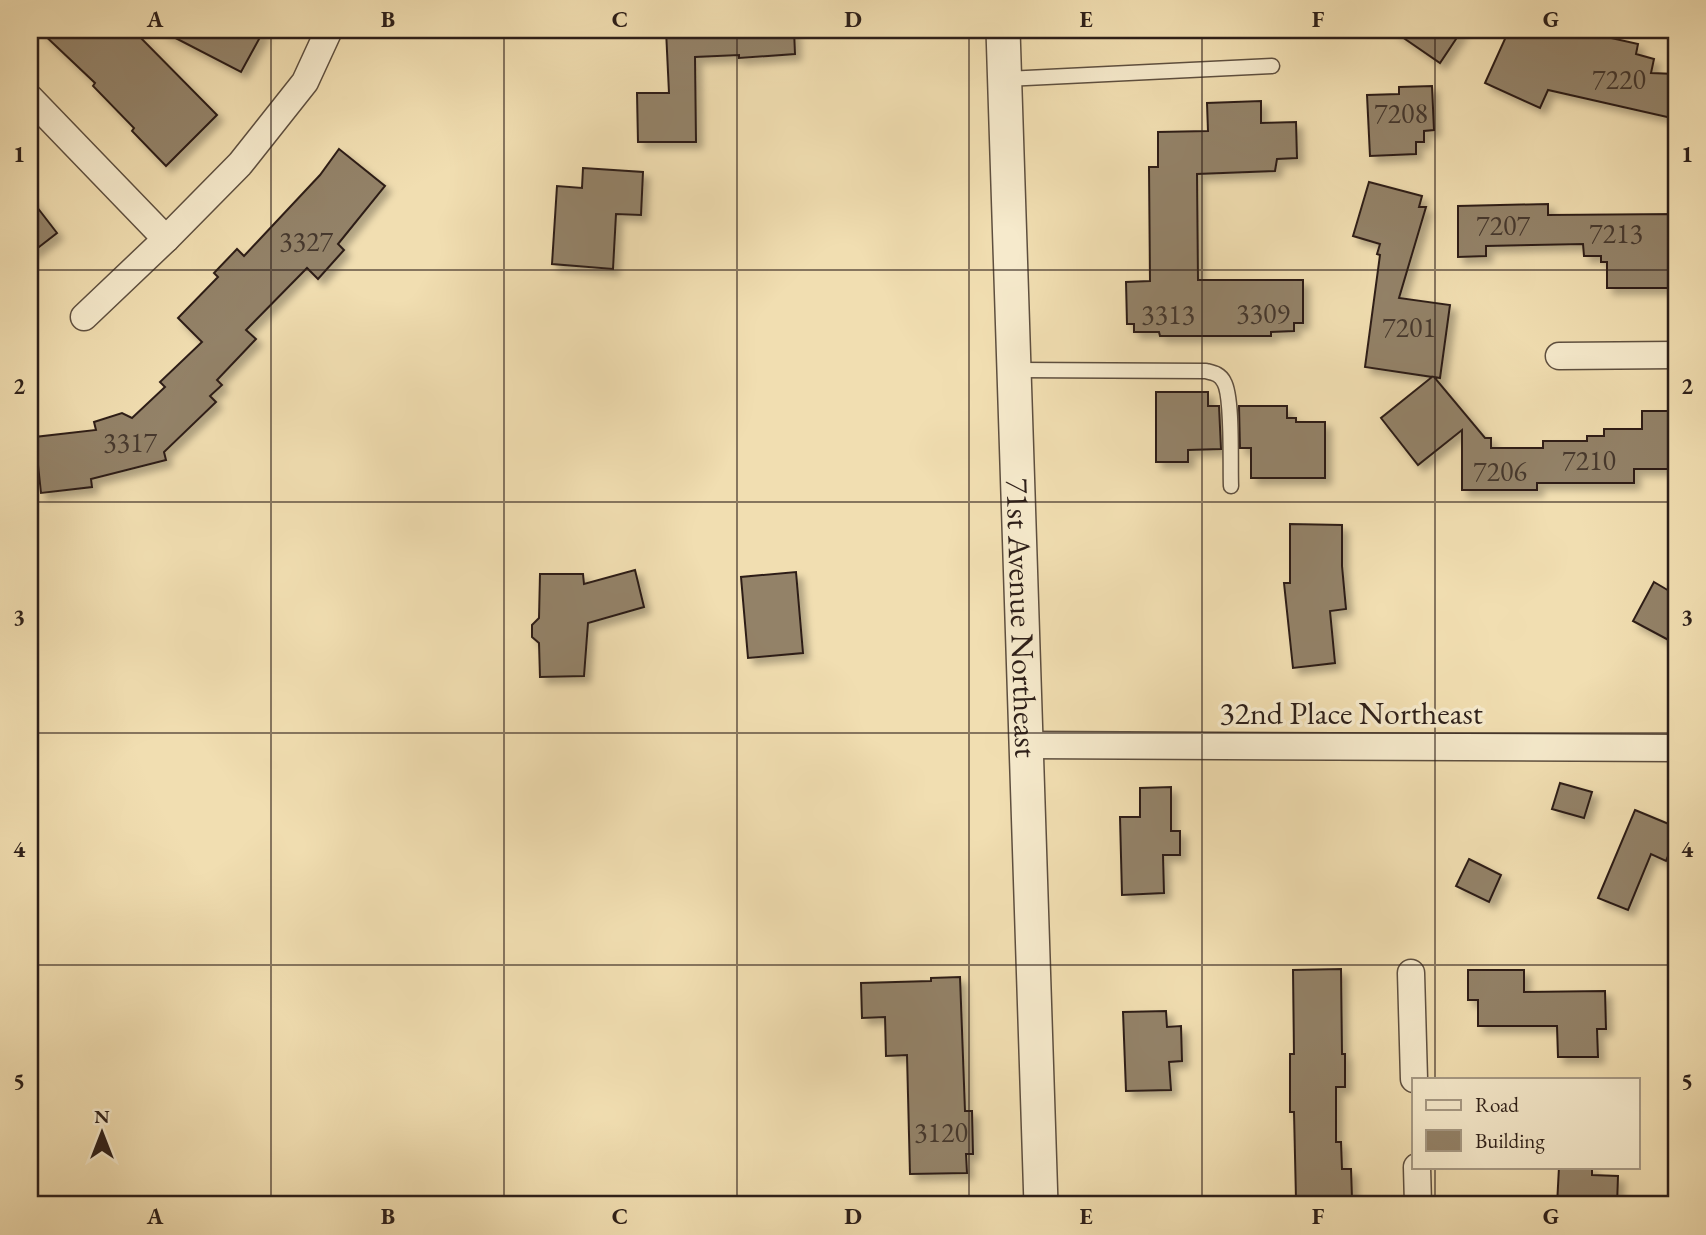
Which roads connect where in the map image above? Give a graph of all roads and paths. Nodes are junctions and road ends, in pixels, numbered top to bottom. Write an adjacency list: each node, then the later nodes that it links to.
1 (329, 30): 6 (street)
2 (1003, 30): 4 (street, 71st Avenue Northeast)
3 (1272, 66): 4 (lane)
4 (1004, 79): 10 (street, 71st Avenue Northeast)
5 (30, 98): 6 (street)
6 (166, 239): 7 (street)
7 (84, 317)
8 (1676, 355): 9 (street)
9 (1559, 356)
10 (1014, 370): 11 (lane); 12 (street, 71st Avenue Northeast)
11 (1231, 486)
12 (1026, 745): 13 (street, 32nd Place Northeast); 17 (street, 71st Avenue Northeast)
13 (1676, 748)
14 (1411, 973): 15 (street)
15 (1414, 1078)
16 (1417, 1168): 18 (street)
17 (1041, 1205)
18 (1418, 1205)

